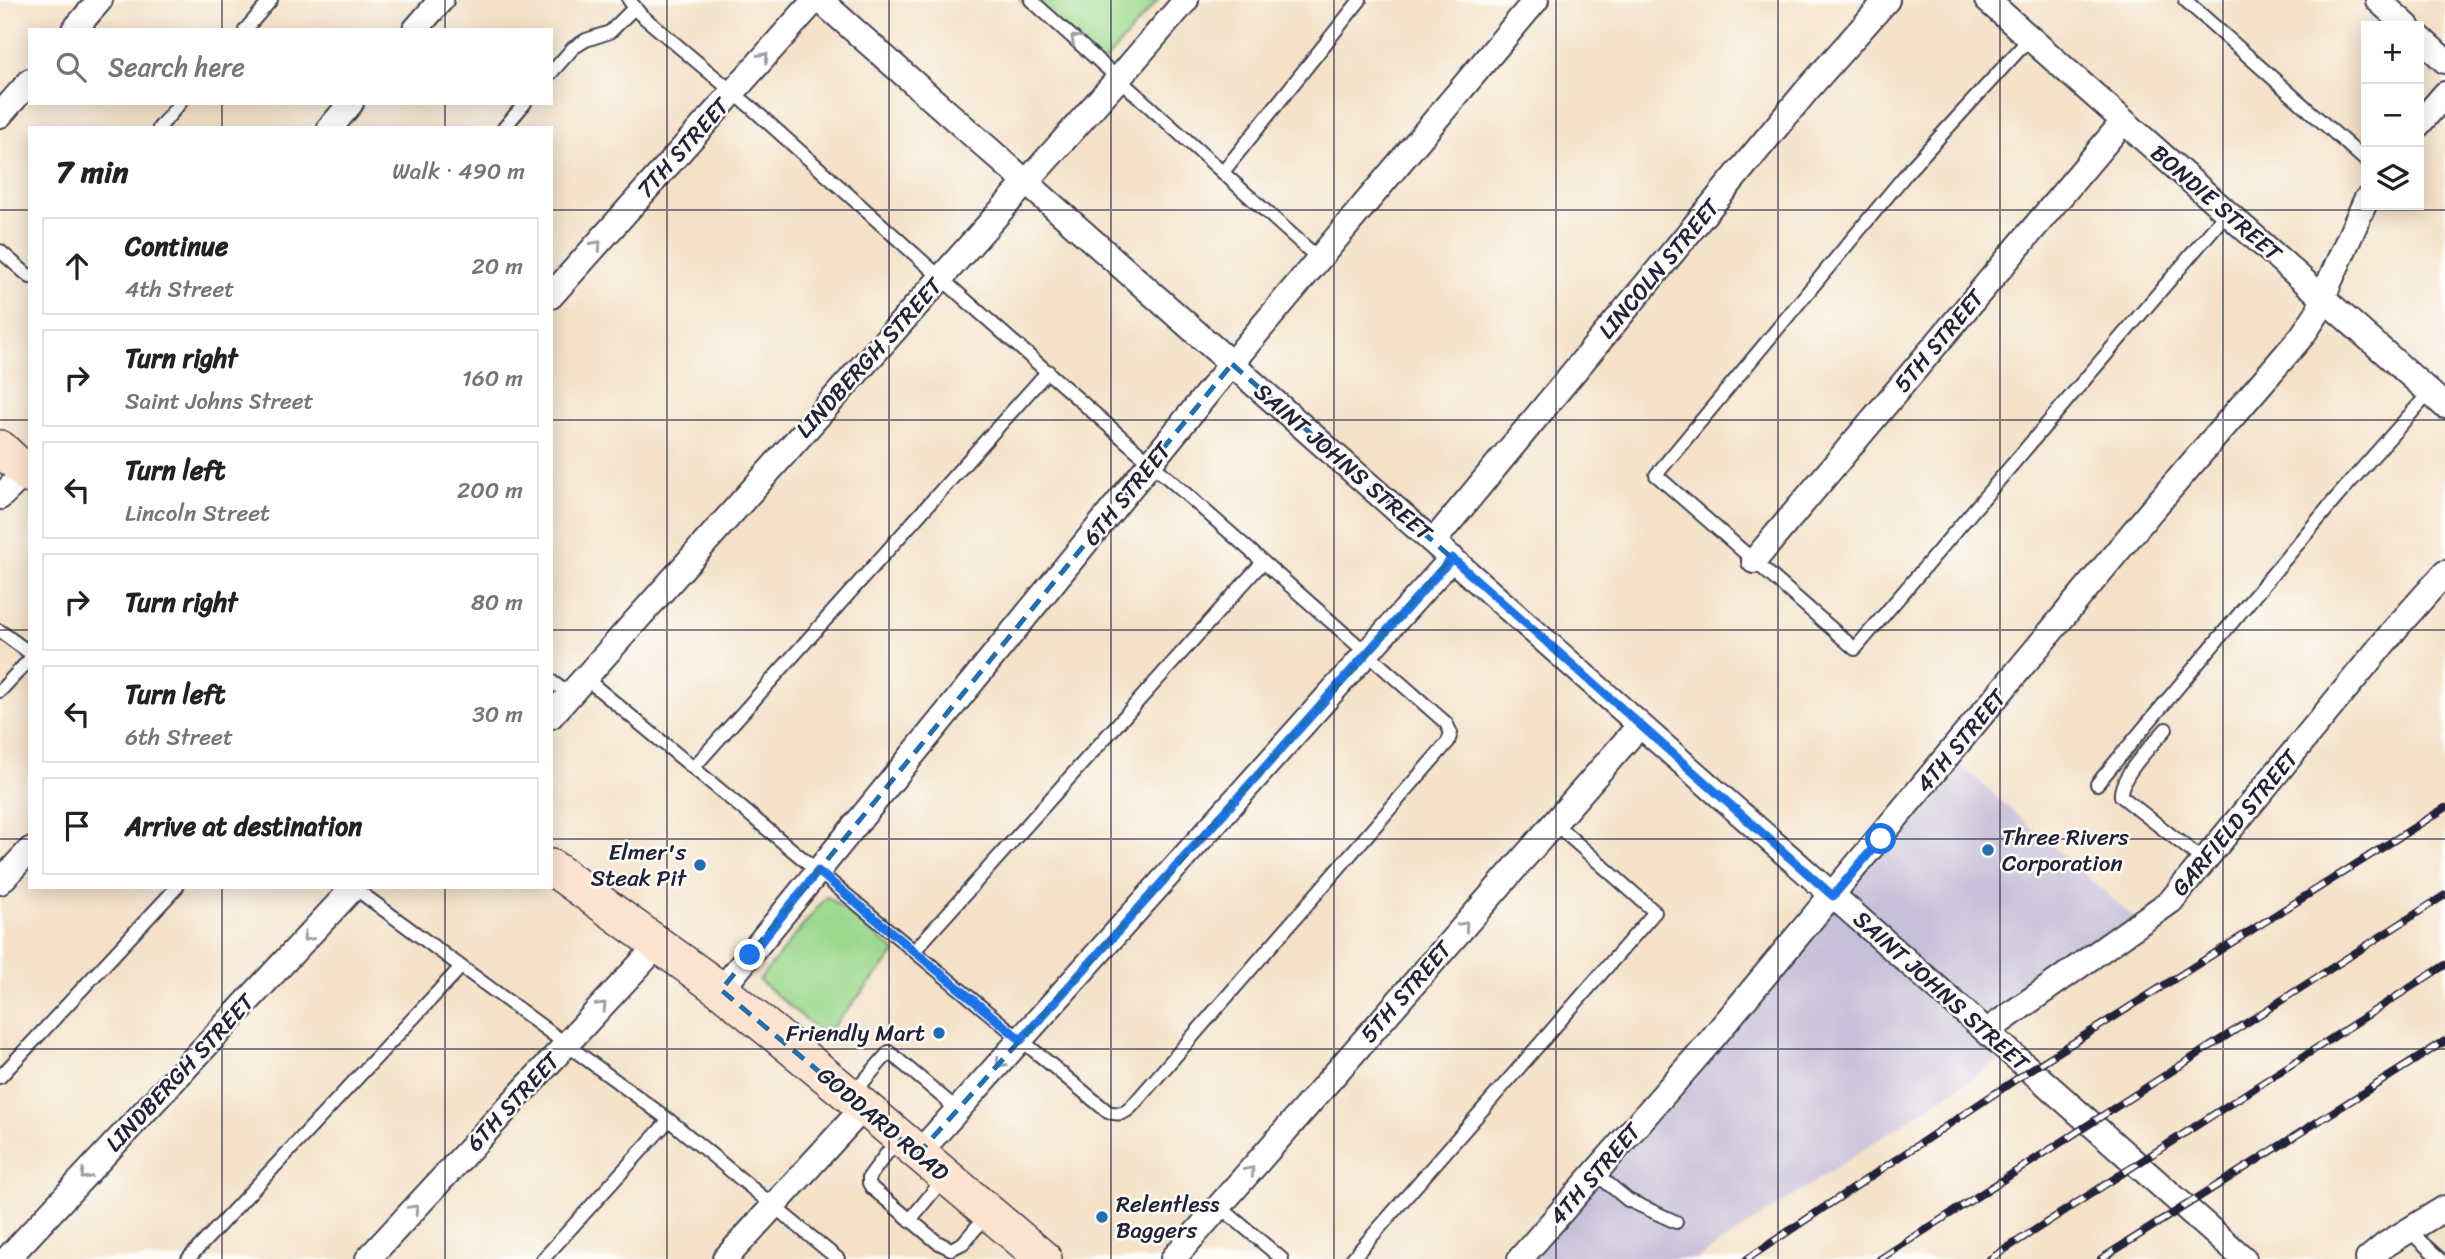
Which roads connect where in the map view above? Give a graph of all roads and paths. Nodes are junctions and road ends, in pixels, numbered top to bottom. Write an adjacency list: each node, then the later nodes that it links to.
1 (100, 0): 15 (street)
2 (271, 0): 16 (lane)
3 (441, 0): 17 (street)
4 (817, 0): 24 (street, 7TH STREET, one-way to 4); 37 (street, SAINT JOHNS STREET)
5 (1031, 0): 22 (lane, one-way to 5)
6 (1186, 0): 22 (street, LINDBERGH STREET)
7 (1360, 0): 36 (lane)
8 (1536, 0): 41 (street, 6TH STREET)
9 (1887, 0): 54 (street, LINCOLN STREET)
10 (1987, 0): 18 (street, BONDIE STREET)
11 (2185, 0): 35 (lane)
12 (2378, 0): 14 (street)
13 (632, 4): 21 (lane); 24 (lane)
14 (2401, 21)
15 (76, 28)
16 (247, 28)
17 (417, 28)
18 (2030, 38): 31 (street, BONDIE STREET); 56 (lane)
19 (2424, 42): 20 (street)
20 (2445, 61)
21 (553, 71)
22 (1119, 78): 36 (lane); 37 (street, LINDBERGH STREET)
23 (28, 83): 29 (street)
24 (733, 92): 43 (lane); 44 (street, 7TH STREET, one-way to 24)
25 (2445, 94): 30 (street)
26 (178, 105): 32 (lane)
27 (349, 105): 33 (street)
28 (523, 105): 34 (lane)
29 (0, 115)
30 (2424, 118)
31 (2123, 122): 39 (street, BONDIE STREET); 56 (street, 5TH STREET)
32 (161, 126)
33 (332, 126)
34 (506, 126)
35 (2361, 157)
36 (1223, 172): 41 (lane)
37 (1026, 183): 43 (street, LINDBERGH STREET); 46 (street, SAINT JOHNS STREET)
38 (2362, 210): 45 (street, 4TH STREET)
39 (2226, 214): 45 (street, BONDIE STREET); 56 (lane)
40 (0, 251): 42 (lane)
41 (1321, 260): 46 (street, 6TH STREET)
42 (28, 275)
43 (941, 278): 47 (lane); 63 (street, LINDBERGH STREET)
44 (553, 294)
45 (2323, 298): 48 (street, BONDIE STREET); 79 (street, 4TH STREET)
46 (1232, 364): 50 (street, 6TH STREET); 54 (street, SAINT JOHNS STREET)
47 (1048, 371): 50 (lane); 68 (lane)
48 (2437, 399): 69 (lane)
49 (0, 448): 51 (street)
50 (1152, 463): 57 (lane); 74 (street, 6TH STREET)
51 (28, 471)
52 (28, 473): 53 (street)
53 (0, 497)
54 (1433, 542): 55 (street, SAINT JOHNS STREET)
55 (1452, 558): 61 (street); 66 (street, SAINT JOHNS STREET)
56 (1754, 561)
57 (1263, 562): 61 (lane); 81 (lane)
58 (2445, 573): 72 (street, GARFIELD STREET)
59 (0, 631): 60 (lane)
60 (28, 652)
61 (1367, 653): 85 (street); 85 (lane)
62 (28, 661): 64 (lane)
63 (569, 685): 65 (street, LINDBERGH STREET); 68 (lane)
64 (0, 691)
65 (553, 713)
66 (1640, 725): 70 (street, 5TH STREET); 79 (street, SAINT JOHNS STREET)
67 (2166, 729): 72 (lane)
68 (693, 768): 74 (lane)
69 (2097, 784)
70 (1555, 823): 95 (street, 5TH STREET, one-way to 70); 111 (lane)
71 (28, 852): 75 (street)
72 (2204, 861): 84 (street, GARFIELD STREET)
73 (553, 868): 80 (street, GODDARD ROAD)
74 (818, 871): 81 (lane); 83 (street, 6TH STREET)
75 (0, 881)
76 (175, 889): 87 (lane)
77 (351, 889): 102 (street, LINDBERGH STREET, one-way to 102)
78 (356, 889): 82 (lane)
79 (1833, 896): 84 (street, SAINT JOHNS STREET); 92 (street, 4TH STREET)
80 (658, 945): 83 (street, GODDARD ROAD); 86 (street, 6TH STREET, one-way to 80)
81 (914, 951): 85 (lane)
82 (461, 967): 86 (lane); 103 (lane)
83 (721, 990): 88 (street, GODDARD ROAD)
84 (1987, 1031): 112 (street, SAINT JOHNS STREET)
85 (1021, 1040): 89 (street, one-way to 89)
86 (566, 1044): 90 (lane); 104 (street, 6TH STREET, one-way to 86)
87 (0, 1077)
88 (858, 1102): 89 (lane); 91 (street, GODDARD ROAD); 94 (street)
89 (958, 1110): 91 (street)
90 (669, 1120): 94 (lane); 105 (lane)
91 (909, 1145): 93 (street, GODDARD ROAD); 98 (lane)
92 (1595, 1173): 99 (lane); 101 (street, 4TH STREET)
93 (945, 1176): 97 (street, GODDARD ROAD); 98 (lane)
94 (774, 1206): 106 (street); 107 (lane)
95 (1219, 1206): 109 (street, 5TH STREET); 110 (lane)
96 (2445, 1208): 100 (street)
97 (988, 1213): 98 (lane); 108 (street, GODDARD ROAD)
98 (910, 1220)
99 (1676, 1222)
100 (2409, 1231): 113 (street); 114 (lane)
101 (1528, 1256)
102 (7, 1259)
103 (188, 1259)
104 (368, 1259)
105 (543, 1259)
106 (725, 1259)
107 (838, 1259)
108 (1044, 1259)
109 (1173, 1259)
110 (1282, 1259)
111 (1352, 1259)
112 (2244, 1259)
113 (2368, 1259)
114 (2440, 1259)

